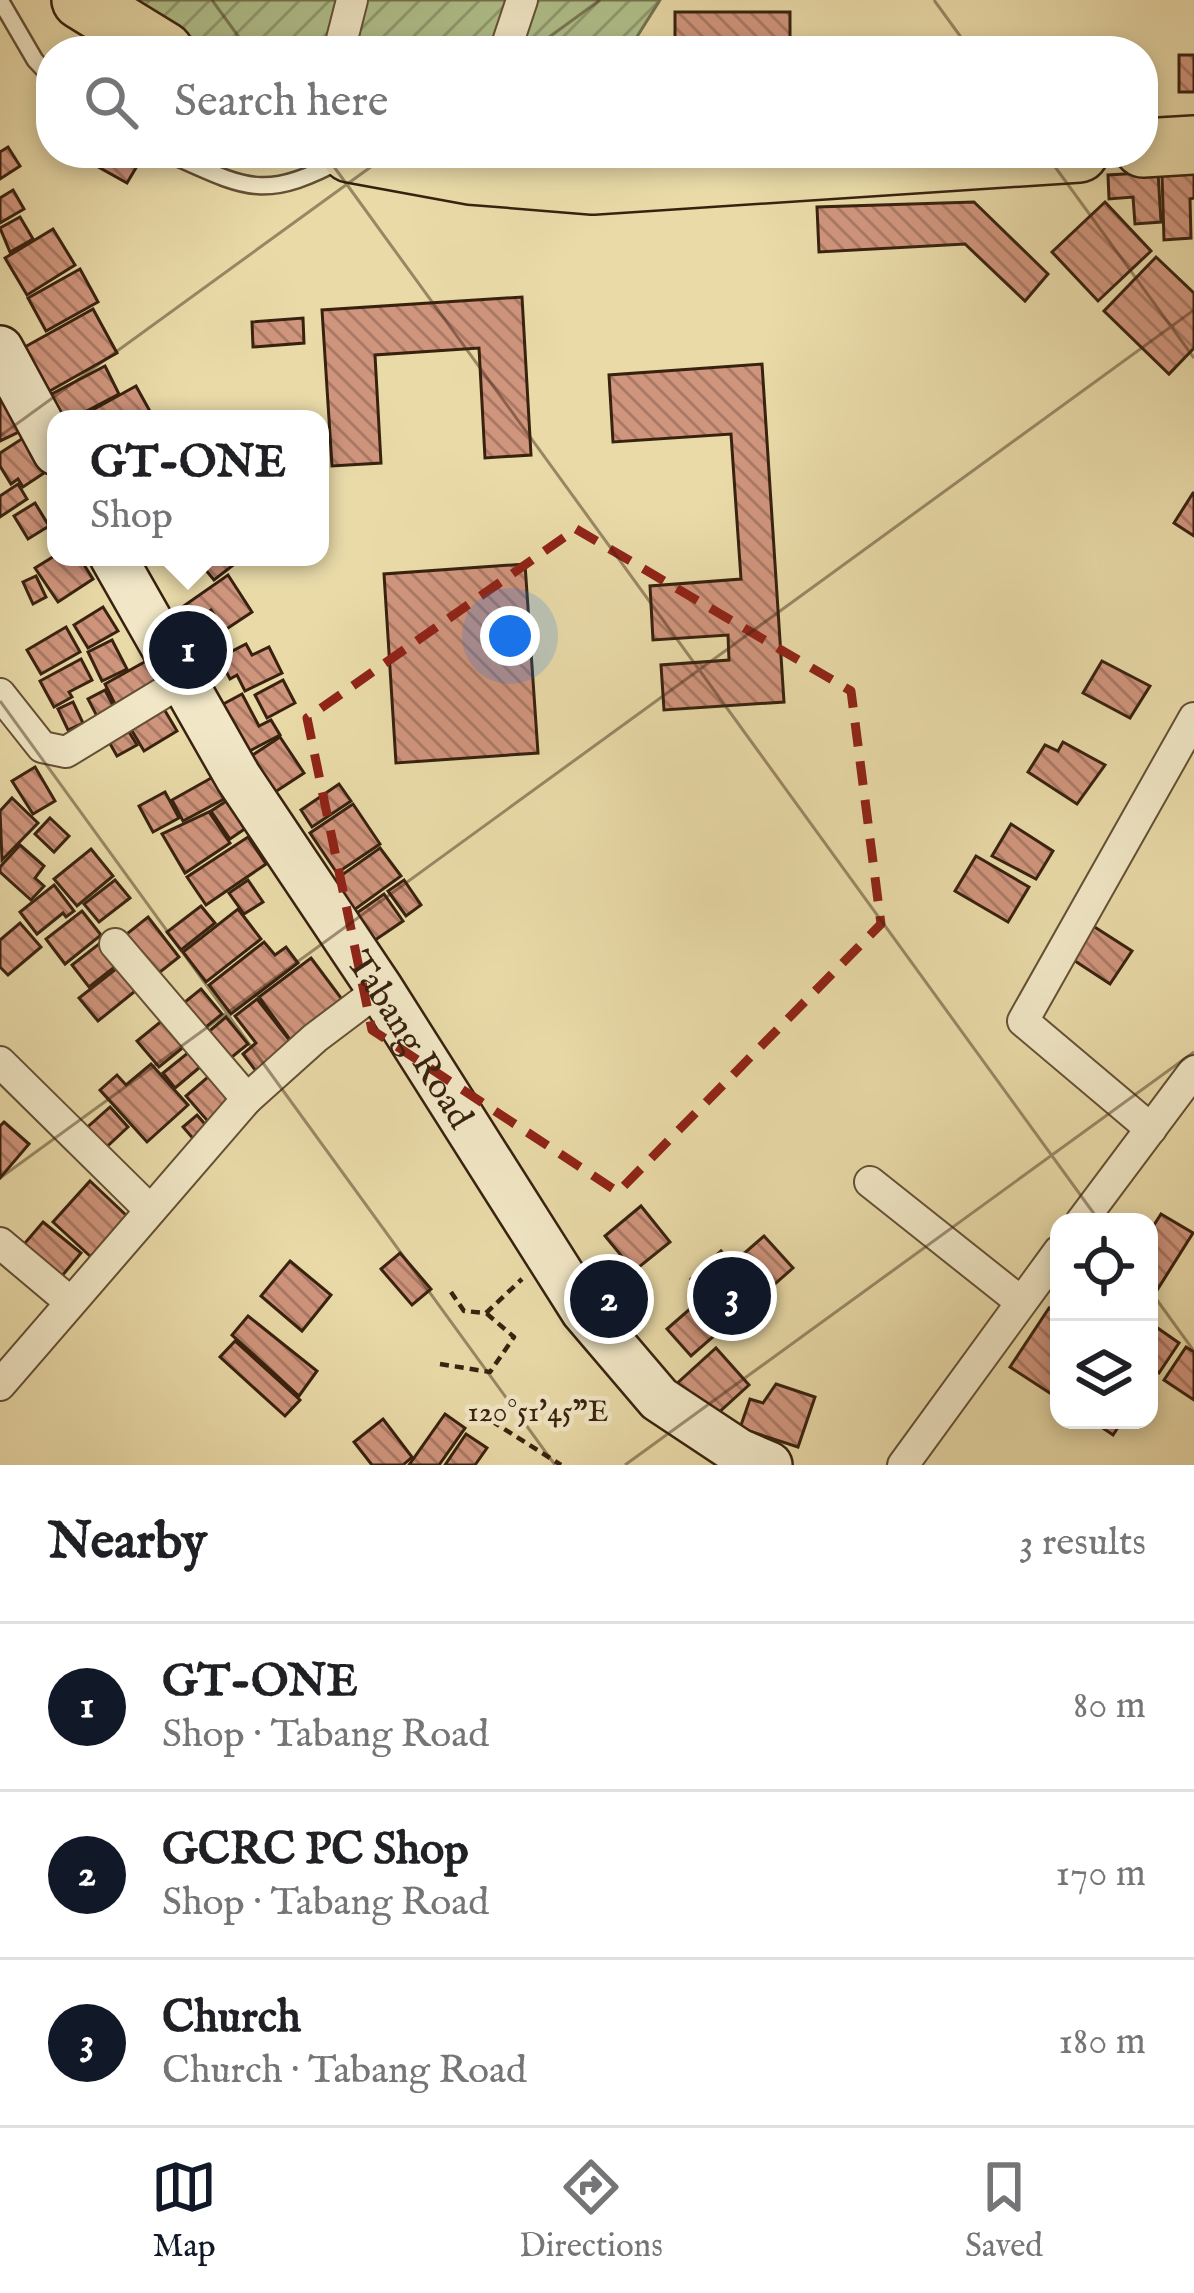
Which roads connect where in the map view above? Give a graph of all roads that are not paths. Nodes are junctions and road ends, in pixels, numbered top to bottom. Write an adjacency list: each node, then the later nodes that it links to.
1 (1, 0): 10 (lane)
2 (49, 0): 6 (highway)
3 (81, 0): 7 (highway)
4 (352, 0): 8 (street)
5 (522, 0): 9 (street)
6 (90, 36)
7 (140, 36)
8 (343, 36)
9 (510, 36)
10 (36, 61)
11 (1194, 122): 12 (highway)
12 (1158, 125)
13 (1194, 145): 14 (highway)
14 (1158, 147)
15 (202, 168): 16 (lane)
16 (324, 168)
17 (501, 168): 18 (highway)
18 (865, 168)
19 (0, 349): 20 (main road)
20 (47, 435)
21 (118, 566): 22 (main road, Tabang Road)
22 (181, 682): 23 (street); 26 (main road, Tabang Road)
23 (0, 694)
24 (1194, 718): 30 (street)
25 (115, 944): 29 (street)
26 (380, 989): 29 (street); 39 (main road, Tabang Road)
27 (0, 1062): 32 (street)
28 (1194, 1071): 30 (street)
29 (247, 1099): 32 (street)
30 (1151, 1129): 33 (street)
31 (870, 1182): 37 (street)
32 (151, 1210): 36 (street)
33 (1088, 1213)
34 (0, 1243): 36 (street)
35 (1050, 1263): 37 (street)
36 (69, 1301): 38 (street)
37 (1021, 1302): 40 (street)
38 (0, 1384)
39 (769, 1465)
40 (903, 1465)

